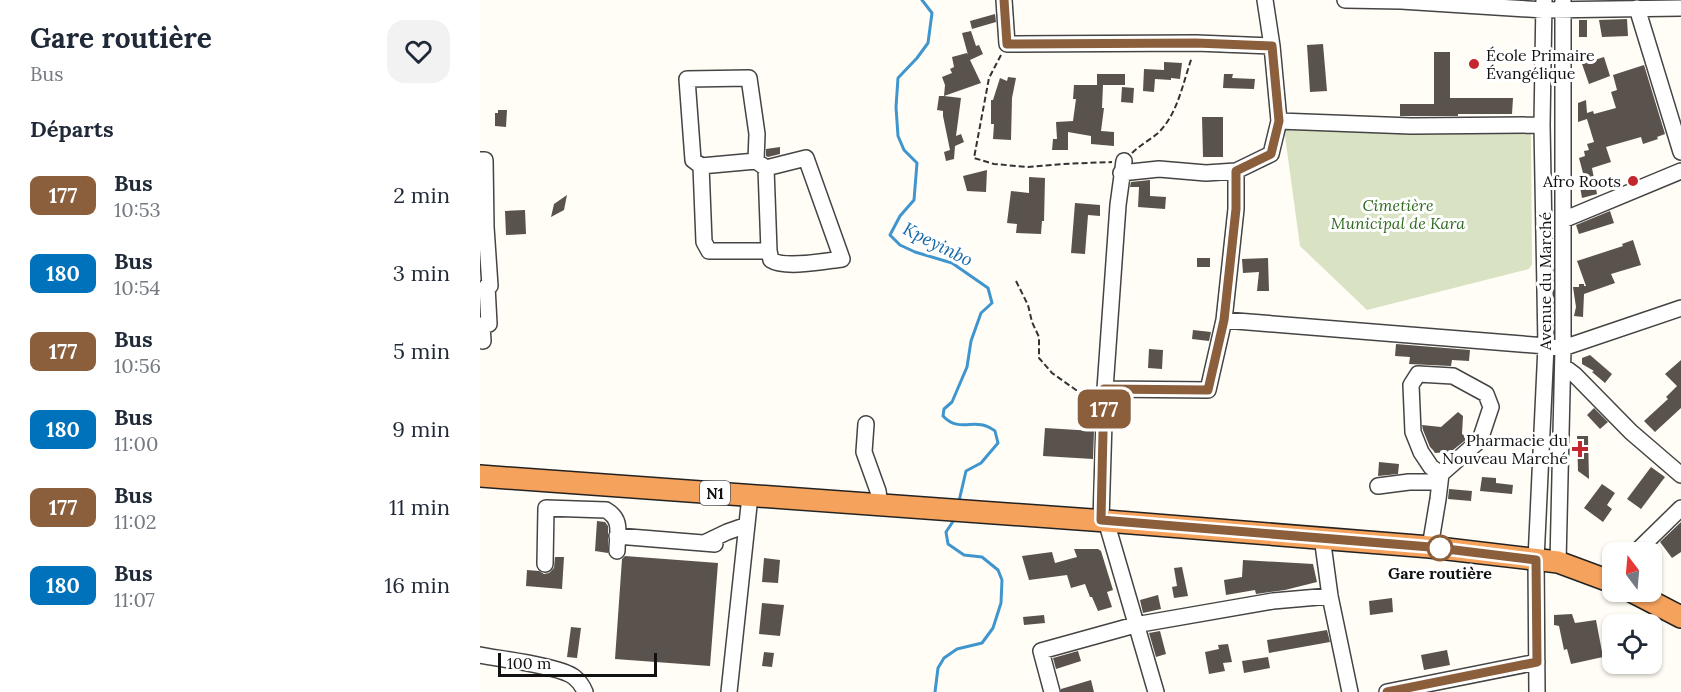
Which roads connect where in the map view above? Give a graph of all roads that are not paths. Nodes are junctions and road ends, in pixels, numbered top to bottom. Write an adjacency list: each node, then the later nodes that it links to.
1 (1004, 0): 9 (street)
2 (1265, 0): 9 (street)
3 (1345, 0): 4 (street)
4 (1401, 0): 6 (street)
5 (1563, 4): 6 (street); 7 (street); 18 (street, Avenue du Marché)
6 (1544, 5): 11 (street, Avenue du Marché)
7 (1636, 8): 8 (street); 12 (street)
8 (1681, 8)
9 (1272, 46): 10 (street)
10 (1279, 121): 11 (street); 16 (street)
11 (1542, 125): 24 (street, Avenue du Marché)
12 (1681, 152)
13 (480, 160): 19 (street)
14 (761, 164): 15 (street); 15 (street); 20 (street); 20 (street)
15 (701, 166): 20 (street)
16 (1236, 171): 22 (street); 27 (street)
17 (1681, 171): 18 (street)
18 (1563, 220): 25 (street, Avenue du Marché)
19 (483, 227): 23 (street)
20 (769, 251)
21 (1681, 308): 25 (street)
22 (1224, 320): 24 (street); 27 (street)
23 (483, 341)
24 (1546, 346): 25 (street); 41 (street, Avenue du Marché)
25 (1563, 348): 26 (street, Avenue du Marché)
26 (1563, 366): 29 (street); 42 (street, Avenue du Marché)
27 (1104, 389): 36 (street)
28 (867, 424): 34 (street)
29 (1681, 475)
30 (480, 476): 33 (highway, N1)
31 (1440, 478): 31 (street); 32 (street); 40 (street)
32 (1378, 486)
33 (750, 496): 34 (highway, N1); 37 (street)
34 (880, 505): 36 (highway, N1)
35 (1681, 508): 39 (street)
36 (1103, 521): 38 (highway, N1); 48 (street)
37 (747, 525): 43 (street); 52 (street)
38 (1322, 537): 40 (highway, N1); 45 (street)
39 (1646, 542)
40 (1430, 547): 41 (highway, N1)
41 (1536, 560): 42 (highway, N1); 50 (street, Avenue du Marché)
42 (1558, 562): 44 (highway, N1)
43 (545, 564)
44 (1602, 578)
45 (1330, 596): 48 (street); 55 (street)
46 (1653, 602): 47 (highway)
47 (1681, 616)
48 (1135, 625): 53 (street); 54 (street)
49 (480, 655): 51 (street)
50 (1537, 662): 56 (street); 57 (street, Avenue du Marché)
51 (585, 692)
52 (729, 692)
53 (1052, 692)
54 (1156, 692)
55 (1350, 692)
56 (1387, 692)
57 (1537, 692)

